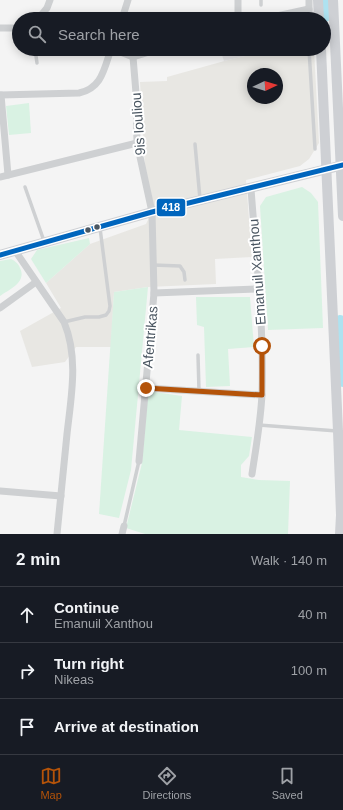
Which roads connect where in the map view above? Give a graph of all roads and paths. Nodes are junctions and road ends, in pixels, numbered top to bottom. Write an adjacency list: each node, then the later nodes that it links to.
1 (50, 0): 10 (street)
2 (128, 0): 11 (street)
3 (238, 0): 12 (street)
4 (260, 0): 8 (lane)
5 (309, 0): 9 (street)
6 (318, 0): 14 (main road)
7 (333, 0): 28 (main road)
8 (261, 5)
9 (309, 9): 13 (street)
10 (44, 12)
11 (124, 12)
12 (238, 12)
13 (295, 12)
14 (319, 12)
15 (0, 28): 16 (street)
16 (12, 28)
17 (36, 56): 23 (lane)
18 (109, 56): 24 (street)
19 (137, 56): 22 (street)
20 (309, 56): 27 (lane)
21 (320, 56): 29 (main road)
22 (134, 57): 25 (street, 9is Iouliou)
23 (36, 63)
24 (1, 95): 30 (street)
25 (137, 143): 30 (street); 35 (street, 9is Iouliou)
26 (195, 144): 34 (lane)
27 (315, 149)
28 (342, 166): 29 (main road); 36 (main road)
29 (326, 170): 33 (main road); 54 (main road)
30 (8, 175): 31 (street)
31 (0, 177)
32 (26, 187): 39 (lane)
33 (251, 189): 34 (main road); 45 (street, Emanuil Xanthou)
34 (200, 200): 35 (main road)
35 (152, 212): 38 (main road); 42 (street, Afentrikas)
36 (343, 213): 37 (main road)
37 (343, 216)
38 (100, 228): 39 (main road); 48 (lane)
39 (45, 244): 40 (main road)
40 (16, 252): 41 (main road); 44 (street)
41 (0, 255)
42 (153, 265): 43 (lane); 46 (street, Afentrikas)
43 (185, 280)
44 (36, 282): 47 (street); 48 (street)
45 (258, 289): 46 (street); 52 (street, Emanuil Xanthou)
46 (154, 293): 50 (street, Afentrikas)
47 (0, 308)
48 (64, 322): 58 (street)
49 (198, 355): 51 (lane)
50 (146, 388): 51 (street); 55 (street, Afentrikas)
51 (199, 391): 52 (street)
52 (262, 395): 53 (street, Emanuil Xanthou)
53 (259, 425): 54 (lane); 56 (street, Emanuil Xanthou)
54 (338, 431): 62 (main road)
55 (139, 461): 59 (lane)
56 (252, 474)
57 (0, 491): 58 (street)
58 (61, 496): 60 (street)
59 (124, 526): 61 (street)
60 (57, 534)
61 (122, 534)
62 (340, 534)

